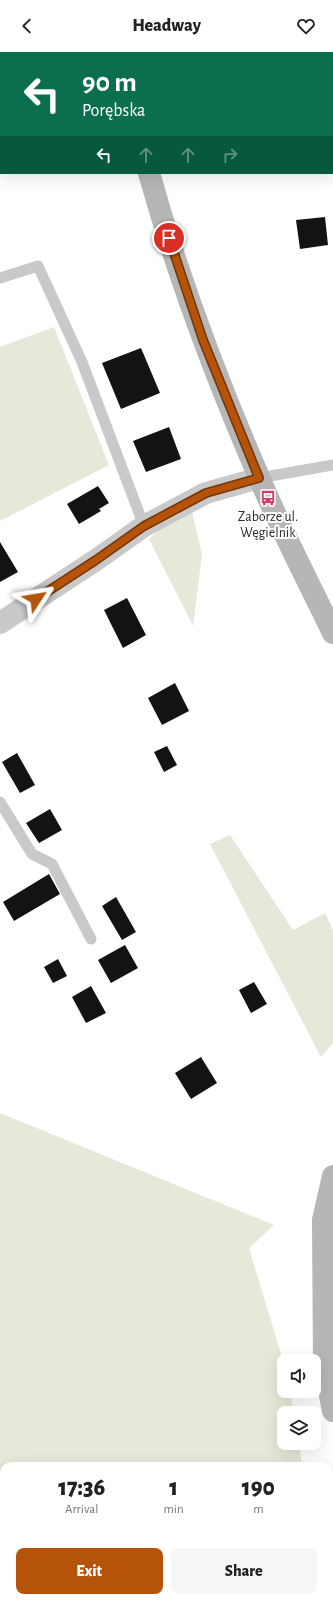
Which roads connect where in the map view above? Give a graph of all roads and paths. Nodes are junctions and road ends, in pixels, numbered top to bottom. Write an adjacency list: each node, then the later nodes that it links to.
1 (149, 174): 4 (street)
2 (0, 278): 5 (lane)
3 (333, 465): 4 (lane)
4 (259, 478): 5 (street); 7 (street)
5 (144, 526): 6 (street)
6 (0, 623)
7 (333, 633)
8 (0, 802): 9 (lane)
9 (91, 939)
10 (333, 1176): 11 (street)
11 (333, 1411)

